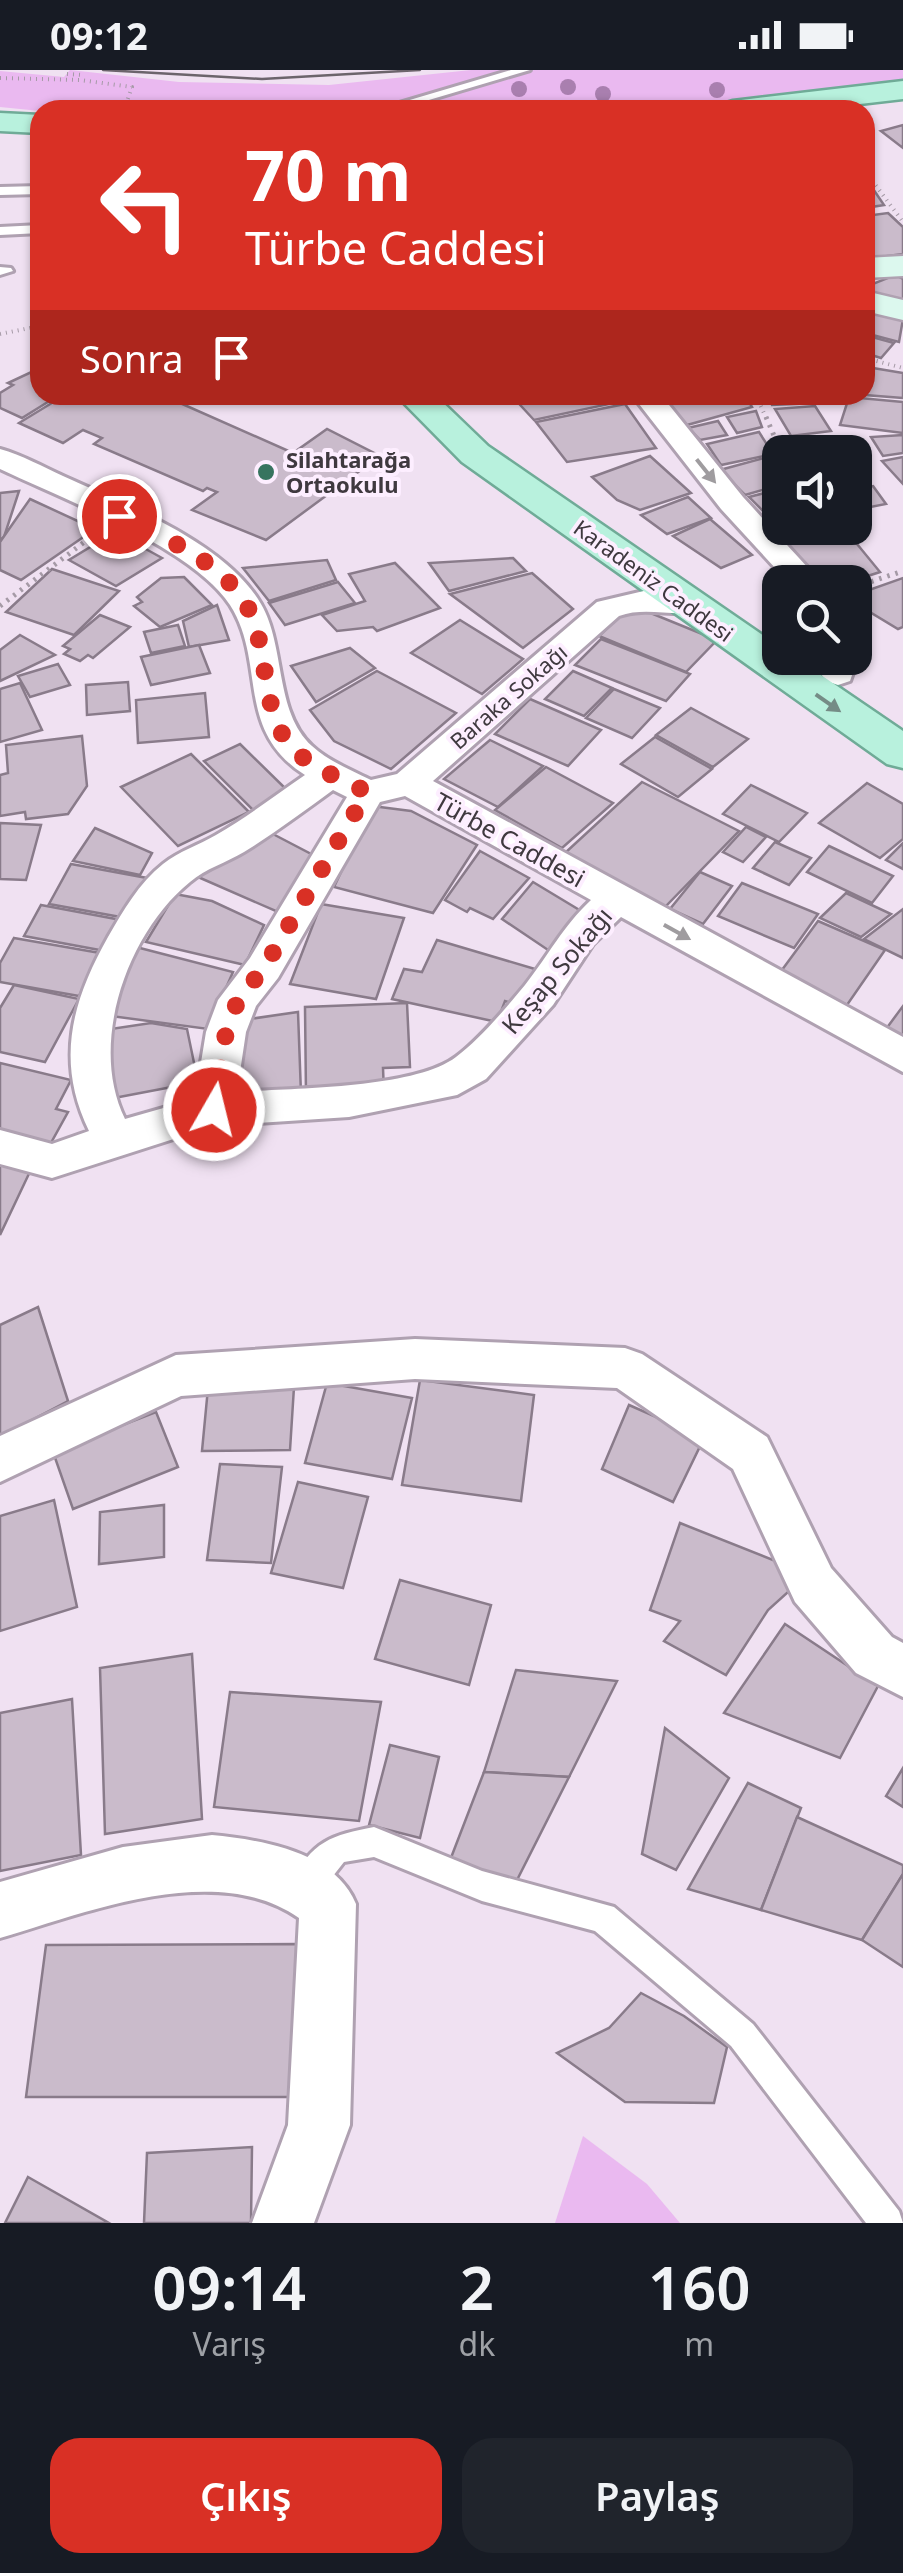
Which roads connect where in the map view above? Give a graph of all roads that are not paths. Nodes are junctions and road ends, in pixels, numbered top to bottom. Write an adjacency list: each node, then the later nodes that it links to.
1 (524, 70): 3 (lane)
2 (903, 90): 4 (main road)
3 (418, 100)
4 (818, 100)
5 (903, 104): 6 (main road)
6 (875, 108)
7 (0, 122): 8 (main road)
8 (30, 124)
9 (0, 142): 10 (main road)
10 (30, 142)
11 (30, 190): 12 (lane)
12 (0, 191)
13 (30, 230): 14 (lane)
14 (0, 231)
15 (903, 266): 16 (main road)
16 (875, 267)
17 (875, 303): 18 (main road)
18 (903, 310)
19 (424, 405): 23 (main road, Karadeniz Caddesi)
20 (464, 405): 27 (main road, Karadeniz Caddesi)
21 (654, 405): 24 (street, one-way to 24)
22 (10, 469): 31 (street)
23 (618, 556): 25 (main road, Karadeniz Caddesi); 26 (street)
24 (790, 565)
25 (689, 604): 26 (street, Baraka Sokağı); 30 (main road, Karadeniz Caddesi, one-way to 30)
26 (608, 609): 32 (street, Baraka Sokağı)
27 (762, 621)
28 (847, 675): 29 (main road)
29 (903, 716)
30 (903, 753)
31 (332, 774): 33 (street); 37 (street)
32 (409, 782): 33 (street, Türbe Caddesi); 34 (street, Türbe Caddesi)
33 (367, 792): 36 (street)
34 (616, 898): 35 (street, Türbe Caddesi, one-way to 35); 36 (street, Keşap Sokağı)
35 (903, 1056)
36 (214, 1110): 37 (street, Keşap Sokağı)
37 (114, 1140): 38 (street, Keşap Sokağı)
38 (0, 1147)
39 (0, 1460): 40 (street)
40 (903, 1672)
41 (307, 1884): 42 (street); 43 (street); 44 (lane)
42 (0, 1910)
43 (283, 2223)
44 (887, 2223)

